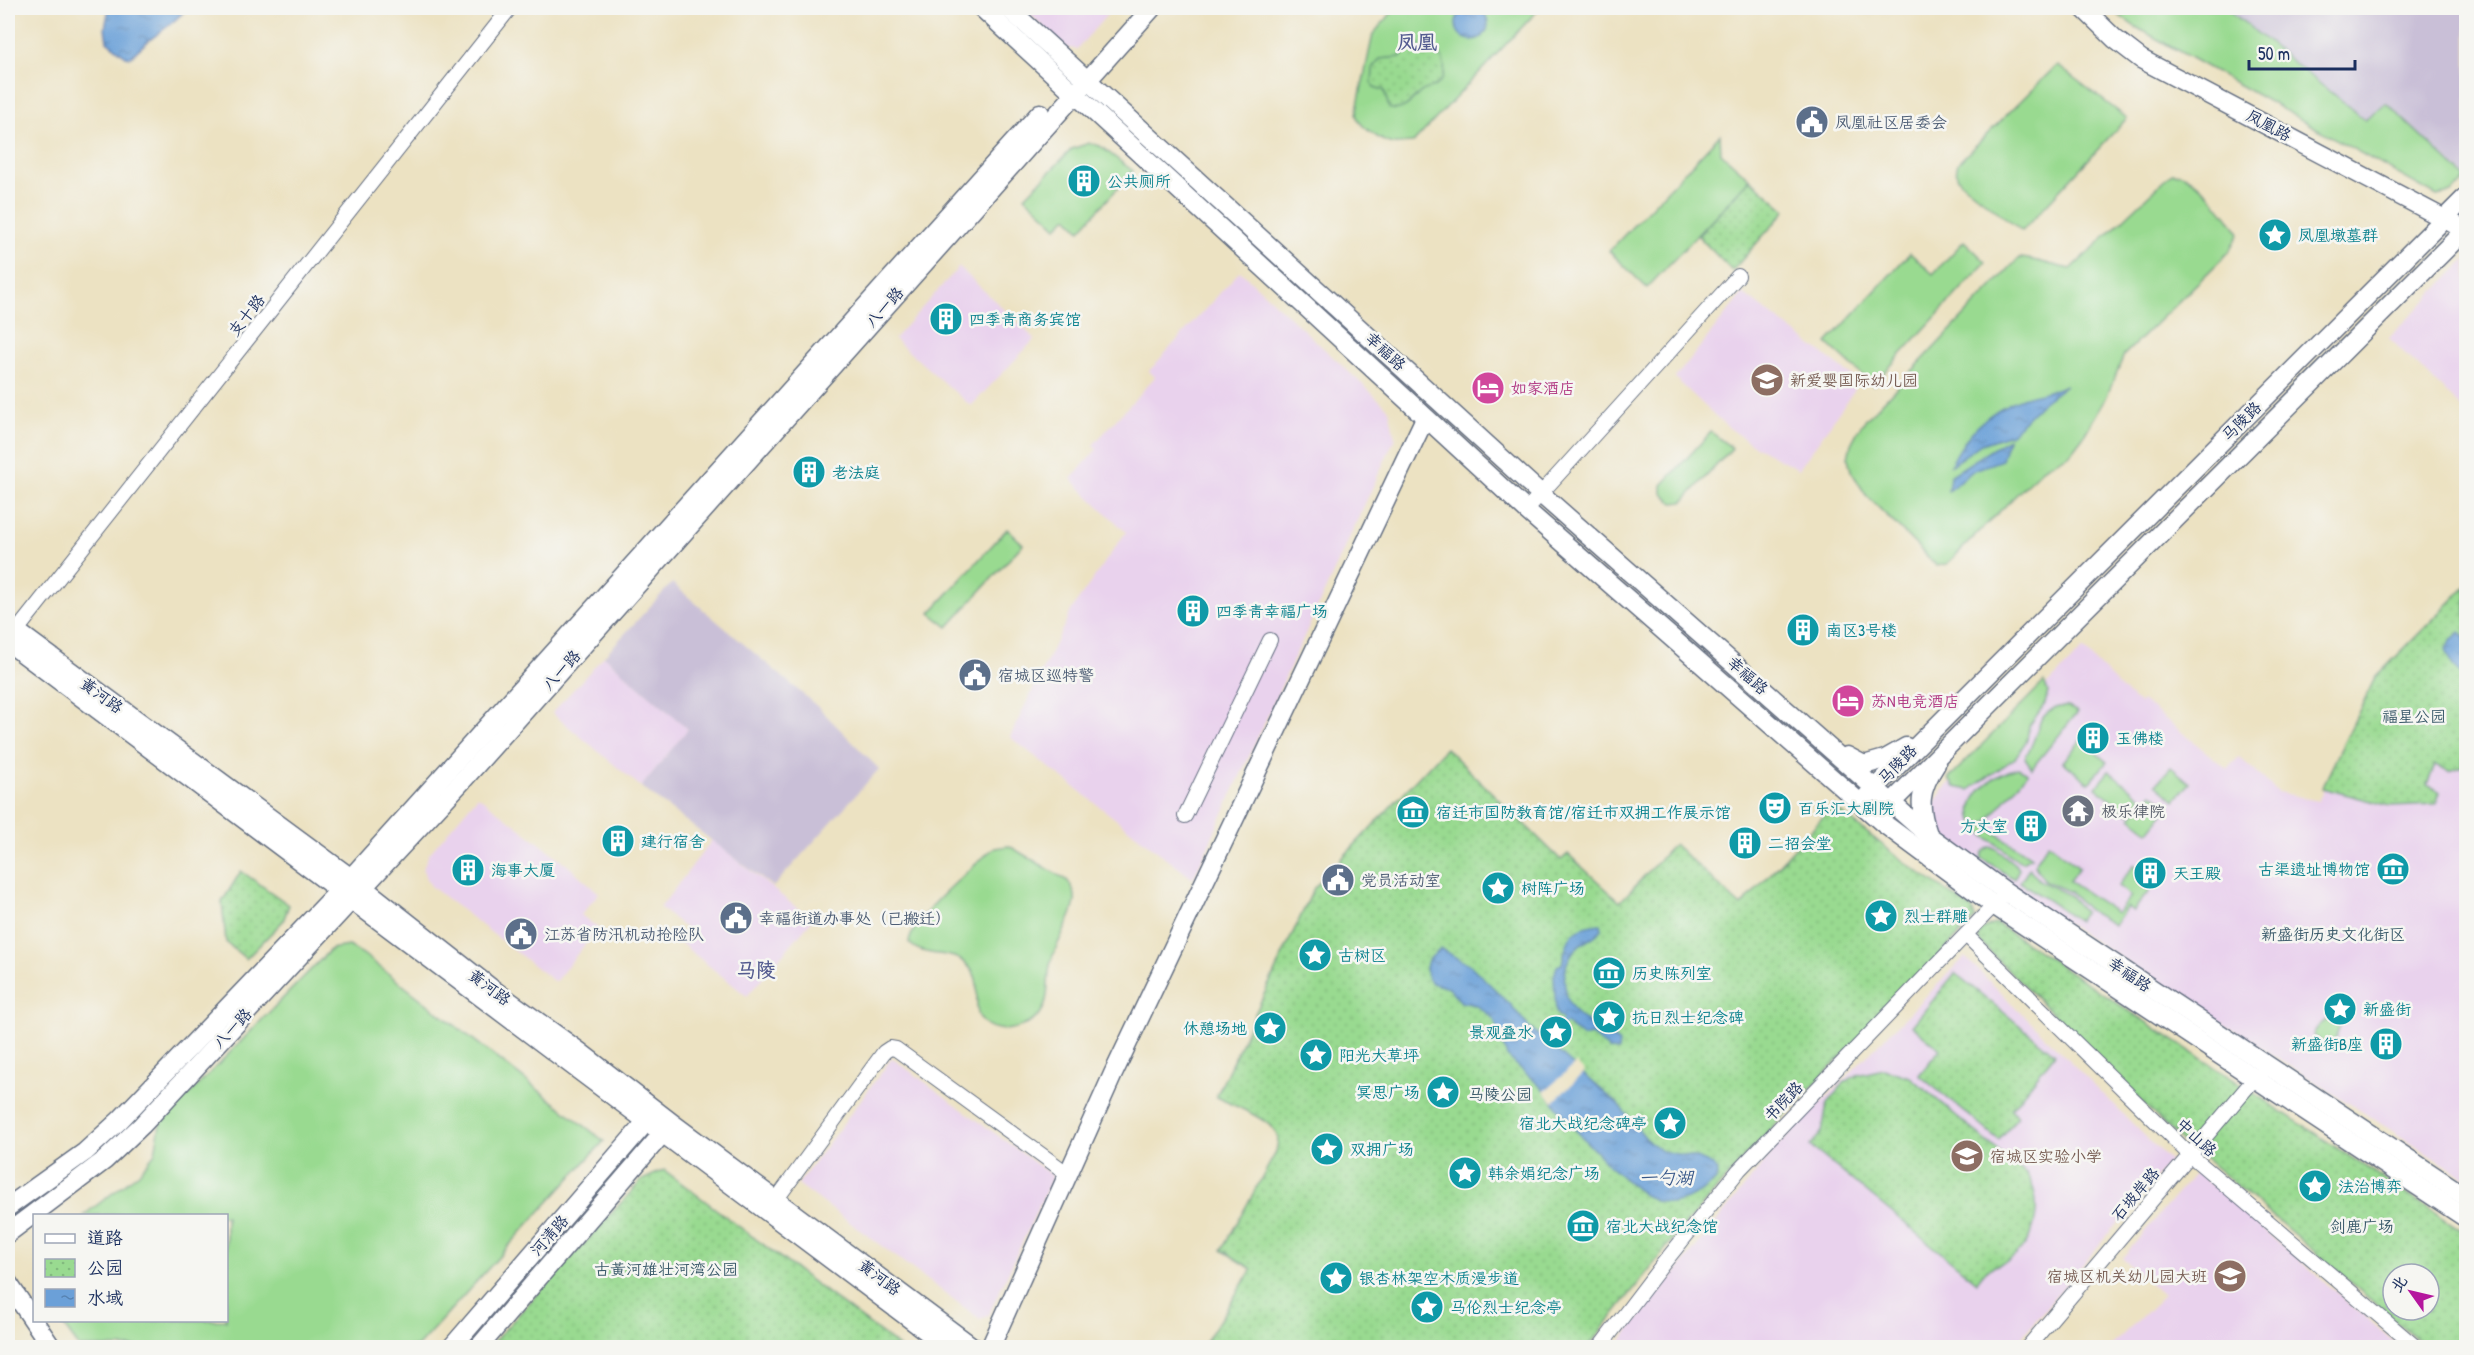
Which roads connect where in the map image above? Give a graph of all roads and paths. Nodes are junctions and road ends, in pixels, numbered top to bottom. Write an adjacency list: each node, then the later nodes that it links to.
1 (510, 8): 15 (street, 支十路)
2 (982, 8): 7 (main road)
3 (1008, 8): 7 (main road)
4 (1135, 8): 7 (main road)
5 (1152, 8): 7 (main road)
6 (2083, 8): 9 (main road, 凤凰路)
7 (1076, 82): 12 (main road, 幸福路); 13 (main road, 幸福路); 26 (main road, 八一路)
8 (2466, 197): 9 (main road, 马陵路)
9 (2445, 218): 10 (main road, 凤凰路); 17 (main road, 马陵路)
10 (2466, 229): 18 (main road, 马陵路)
11 (1738, 276): 13 (street)
12 (1425, 418): 14 (main road, 幸福路); 34 (main road)
13 (1541, 494): 14 (street); 19 (main road, 幸福路)
14 (1526, 510): 22 (main road, 幸福路)
15 (10, 635): 26 (main road, 黄河路)
16 (1270, 640): 23 (street)
17 (1932, 729): 19 (main road); 20 (main road, 马陵路)
18 (1949, 743): 21 (main road, 马陵路); 25 (main road)
19 (1828, 746): 20 (main road, 幸福路)
20 (1875, 788): 21 (main road, 幸福路); 22 (main road, 马陵路)
21 (1891, 802): 24 (main road, 马陵路); 25 (main road, 幸福路)
22 (1859, 803): 24 (main road)
23 (1185, 816)
24 (1876, 818): 27 (main road, 幸福路)
25 (1929, 836): 27 (main road, 幸福路)
26 (352, 889): 31 (main road, 黄河路); 32 (main road, 黄河路); 37 (main road, 八一路); 39 (main road, 八一路)
27 (2000, 899): 28 (street, 书院路); 29 (main road, 幸福路); 30 (main road, 幸福路)
28 (1967, 936): 33 (street, 中山路); 51 (street, 书院路)
29 (2272, 1068): 30 (street, 石坡岸路); 35 (main road, 幸福路)
30 (2255, 1078): 33 (street, 石坡岸路); 40 (main road, 幸福路)
31 (646, 1122): 32 (main road, 黄河路); 46 (main road, 河清路)
32 (667, 1129): 36 (main road, 黄河路); 47 (main road, 河清路); 48 (main road, 黄河路)
33 (2190, 1155): 52 (street, 石坡岸路); 53 (street, 中山路)
34 (1068, 1174): 36 (street); 50 (main road)
35 (2466, 1197)
36 (776, 1200): 49 (main road, 黄河路)
37 (8, 1208)
38 (33, 1214): 41 (main road, 八一路)
39 (33, 1214)
40 (2466, 1218)
41 (8, 1233)
42 (8, 1283): 43 (main road)
43 (33, 1319)
44 (35, 1322): 45 (main road)
45 (52, 1347)
46 (451, 1347)
47 (478, 1347)
48 (949, 1347)
49 (974, 1347)
50 (990, 1347)
51 (1599, 1347)
52 (2027, 1347)
53 (2417, 1347)

